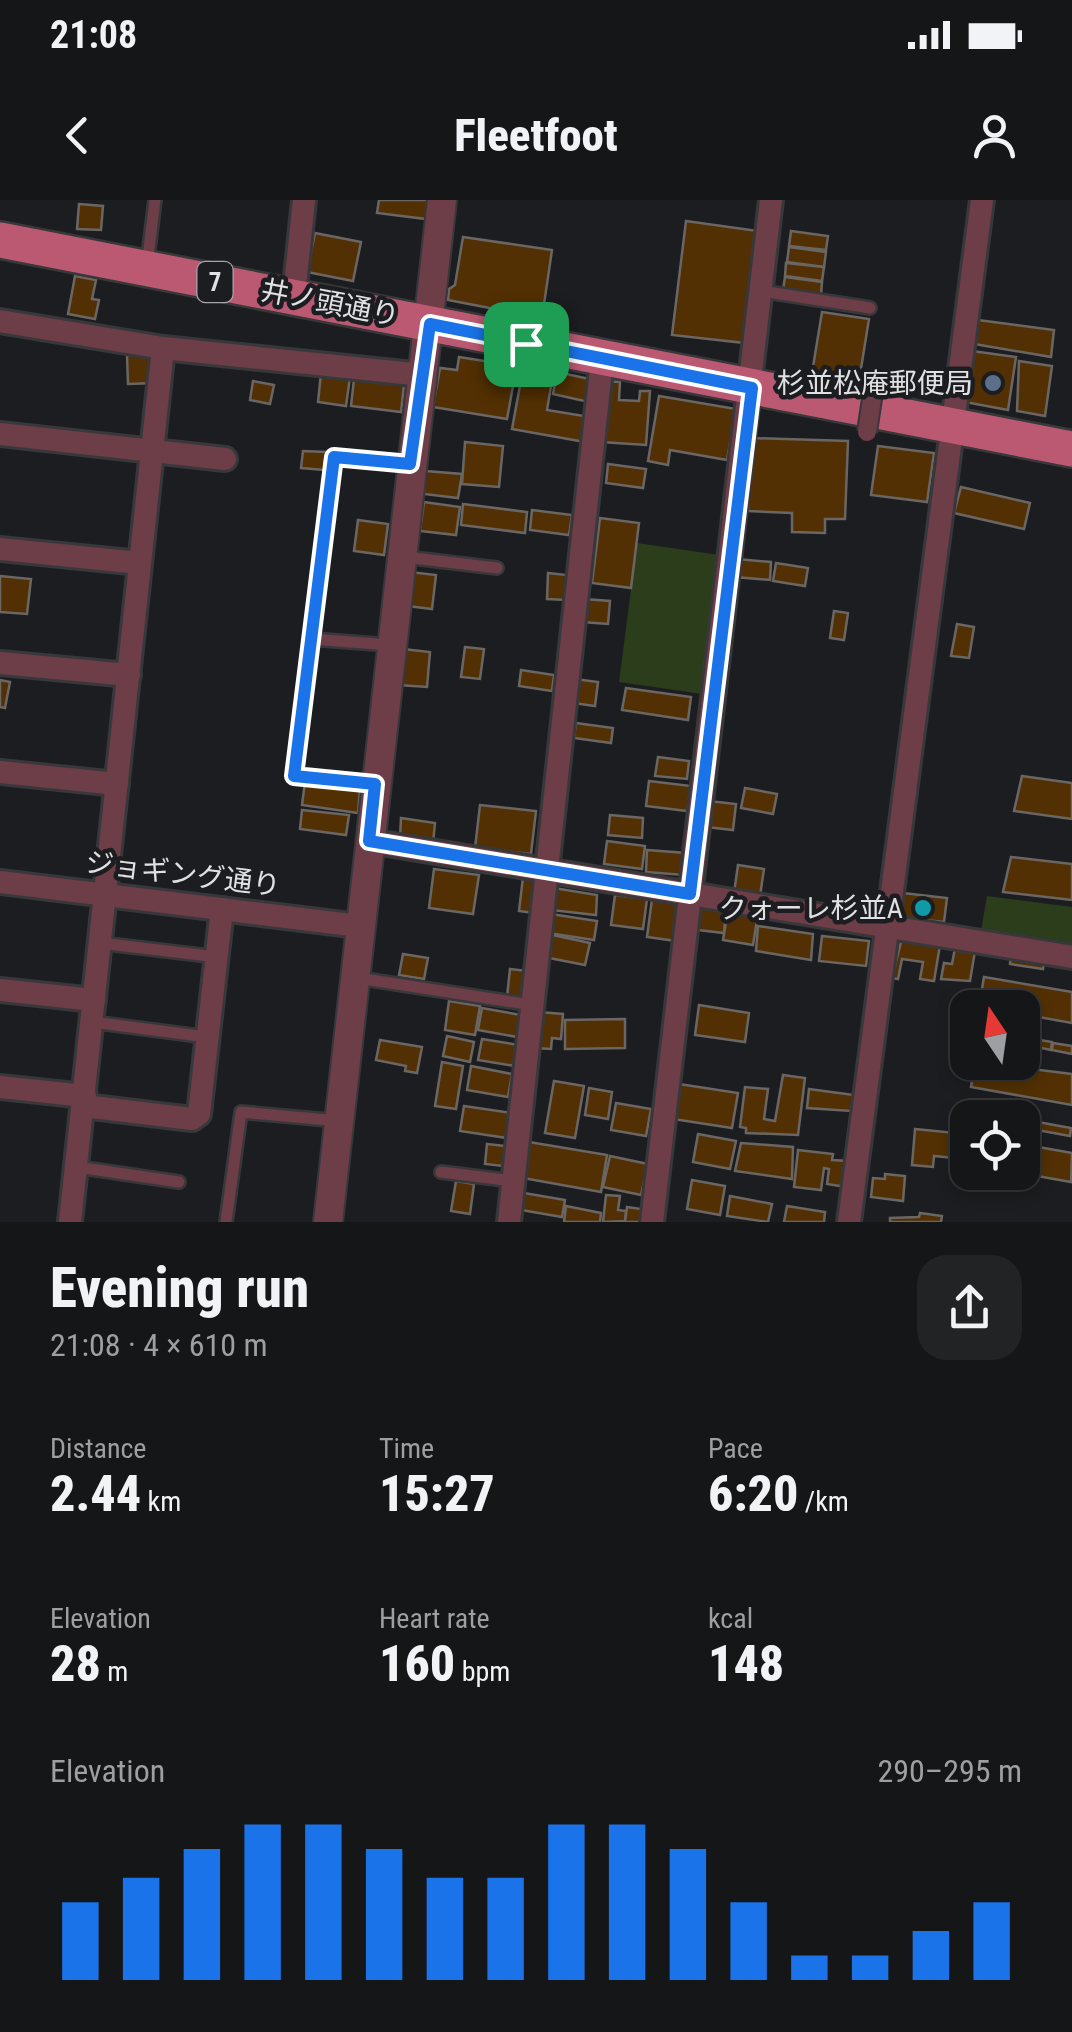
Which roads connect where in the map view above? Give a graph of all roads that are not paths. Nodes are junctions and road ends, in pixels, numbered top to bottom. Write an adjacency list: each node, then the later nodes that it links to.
1 (155, 200): 7 (lane)
2 (304, 200): 9 (street)
3 (442, 200): 12 (street)
4 (771, 200): 8 (street)
5 (982, 200): 18 (street)
6 (0, 240): 7 (main road, 井ノ頭通り / 7)
7 (146, 270): 9 (main road, 井ノ頭通り / 7)
8 (761, 291): 10 (lane); 16 (street)
9 (294, 296): 12 (main road, 井ノ頭通り / 7)
10 (870, 308)
11 (0, 321): 13 (street)
12 (430, 324): 14 (main road, 井ノ頭通り / 7); 15 (street)
13 (164, 348): 15 (street); 22 (street)
14 (602, 360): 16 (main road, 井ノ頭通り / 7); 37 (street)
15 (422, 374): 24 (street)
16 (752, 388): 18 (main road, 井ノ頭通り / 7); 40 (street)
17 (874, 392): 19 (street, bridge)
18 (953, 426): 21 (main road, 井ノ頭通り / 7); 43 (street)
19 (867, 432)
20 (0, 434): 22 (street)
21 (1072, 449)
22 (153, 451): 23 (street); 27 (street)
23 (226, 459)
24 (410, 464): 26 (street); 29 (lane)
25 (0, 549): 27 (street)
26 (400, 557): 28 (lane); 30 (street)
27 (140, 563): 32 (street)
28 (498, 568)
29 (311, 639): 30 (lane); 35 (lane)
30 (390, 645): 35 (street)
31 (0, 663): 32 (street)
32 (128, 675): 34 (street)
33 (0, 772): 34 (street)
34 (117, 784): 39 (street)
35 (375, 784): 36 (street)
36 (369, 841): 37 (street); 42 (street)
37 (546, 869): 40 (street); 49 (street)
38 (0, 882): 39 (street, ジョギング通り)
39 (105, 894): 41 (street, ジョギング通り); 44 (street)
40 (690, 894): 43 (street); 63 (street)
41 (222, 909): 42 (street, ジョギング通り); 45 (street)
42 (359, 926): 47 (street)
43 (888, 928): 46 (street); 64 (street)
44 (100, 944): 45 (lane); 50 (street)
45 (217, 957): 51 (street)
46 (1072, 958)
47 (354, 978): 49 (lane); 54 (street)
48 (0, 990): 50 (street)
49 (532, 1004): 57 (street)
50 (93, 1011): 51 (lane); 53 (street)
51 (208, 1038): 53 (street)
52 (0, 1087): 53 (street)
53 (85, 1101): 55 (street)
54 (339, 1121): 60 (lane); 61 (street)
55 (77, 1167): 58 (lane); 59 (street)
56 (441, 1172): 57 (lane)
57 (513, 1181): 62 (street)
58 (179, 1182)
59 (70, 1222)
60 (226, 1222)
61 (328, 1222)
62 (510, 1222)
63 (652, 1222)
64 (849, 1222)

